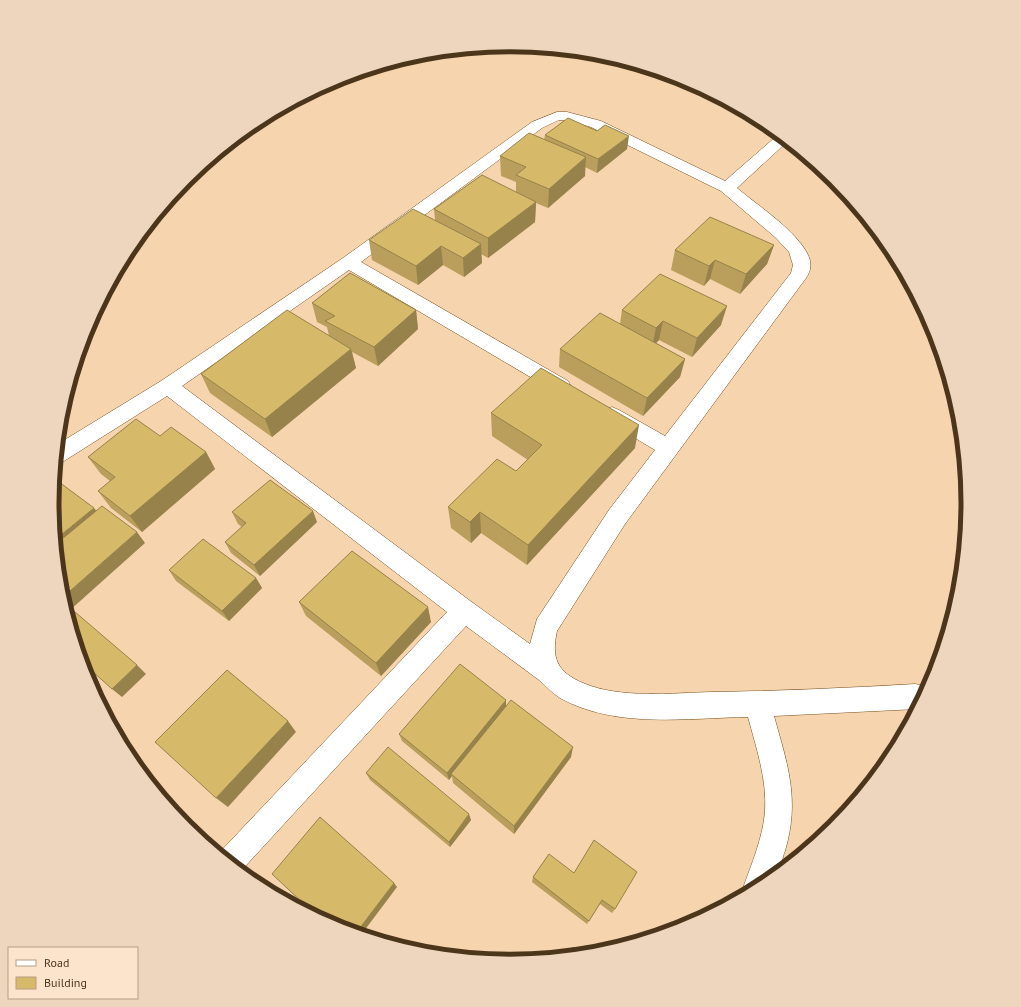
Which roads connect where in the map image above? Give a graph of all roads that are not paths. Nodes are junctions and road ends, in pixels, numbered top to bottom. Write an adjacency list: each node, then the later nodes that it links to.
1 (779, 141): 2 (street)
2 (727, 188): 3 (street); 7 (street)
3 (349, 262): 4 (street); 5 (street)
4 (168, 386): 8 (street); 9 (street)
5 (580, 396)
6 (600, 408): 7 (street)
7 (668, 448): 10 (street)
8 (62, 452)
9 (464, 611): 10 (street); 13 (street)
10 (548, 672): 12 (street)
11 (918, 696): 12 (street)
12 (758, 705): 14 (street)
13 (233, 860)
14 (761, 879)

